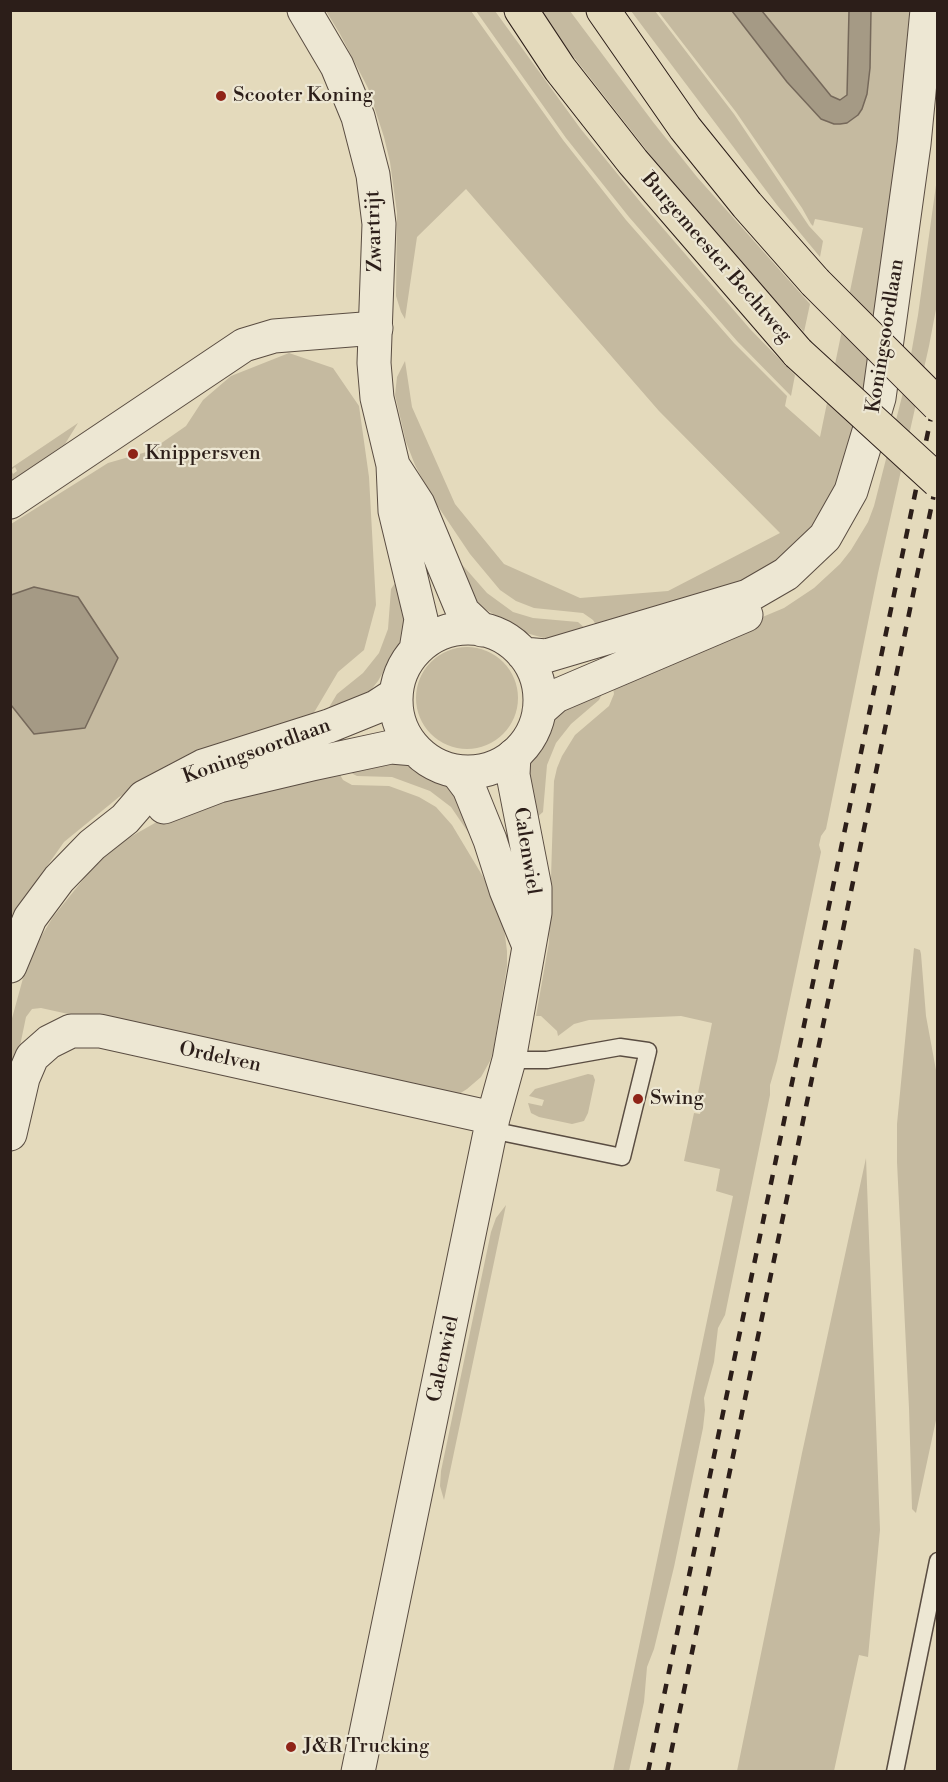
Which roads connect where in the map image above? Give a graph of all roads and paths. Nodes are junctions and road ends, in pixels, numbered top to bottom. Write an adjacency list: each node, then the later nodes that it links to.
1 (304, 10): 6 (street, Zwartrijt)
2 (521, 10): 9 (main road, Burgemeester Bechtweg, bridge)
3 (603, 10): 7 (main road, bridge)
4 (927, 10): 13 (street, Koningsoordlaan)
5 (938, 112): 15 (street, Koningsoordlaan)
6 (375, 328): 8 (street, Zwartrijt); 10 (street)
7 (938, 405)
8 (393, 465): 11 (street, Zwartrijt); 12 (street, Zwartrijt)
9 (938, 481)
10 (10, 502)
11 (482, 630): 12 (street); 13 (street)
12 (416, 650): 14 (street)
13 (523, 654): 15 (street)
14 (396, 694): 16 (street); 19 (street, Koningsoordlaan)
15 (539, 711): 17 (street)
16 (415, 749): 18 (street); 19 (street, Koningsoordlaan)
17 (514, 755): 18 (street); 20 (street, Calenwiel)
18 (457, 772): 20 (street, Calenwiel)
19 (125, 819): 21 (street, Koningsoordlaan)
20 (529, 946): 22 (street, Calenwiel)
21 (10, 966)
22 (509, 1060): 23 (street, Calenwiel); 23 (lane)
23 (492, 1124): 24 (street, Ordelven); 26 (street, Calenwiel)
24 (10, 1134)
25 (937, 1565): 27 (lane)
26 (358, 1772)
27 (895, 1772)

